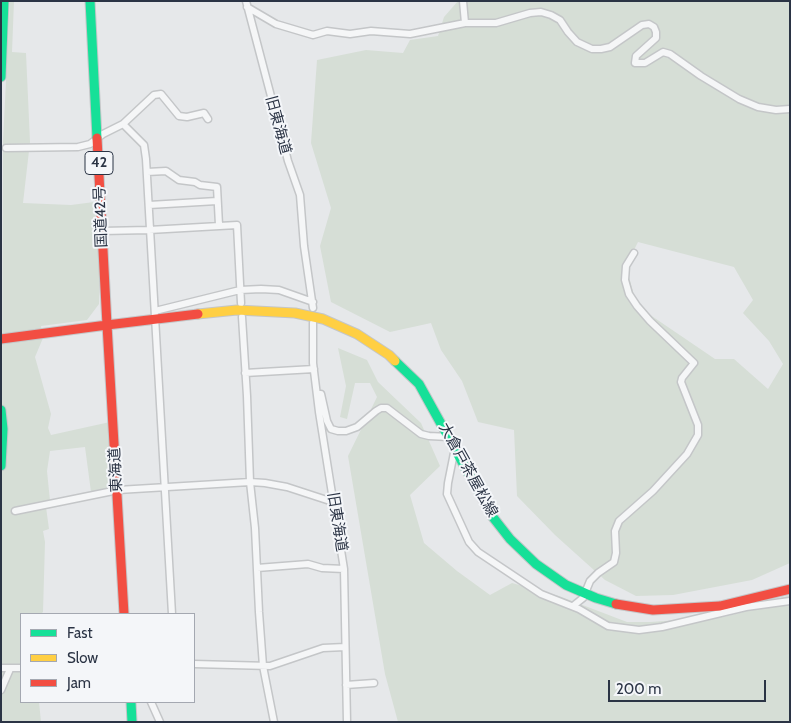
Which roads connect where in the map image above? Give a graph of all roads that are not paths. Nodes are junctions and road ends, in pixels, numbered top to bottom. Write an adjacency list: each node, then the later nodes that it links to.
1 (4, 1): 6 (main road)
2 (90, 1): 10 (main road, 国道42号 / 42)
3 (462, 1): 5 (street)
4 (246, 4): 5 (street); 19 (street, 旧東海道)
5 (465, 23): 7 (street)
6 (1, 77)
7 (790, 109)
8 (208, 119): 9 (street)
9 (123, 124): 10 (street); 12 (street)
10 (98, 137): 11 (street); 17 (main road, 国道42号 / 42)
11 (6, 148)
12 (147, 172): 13 (street); 14 (street)
13 (218, 201): 14 (street); 15 (street)
14 (149, 205): 16 (street)
15 (218, 225): 16 (street); 19 (street)
16 (150, 230): 17 (street); 21 (street)
17 (102, 231): 24 (main road, 国道42号 / 42)
18 (634, 253): 41 (street)
19 (240, 290): 20 (street); 21 (street)
20 (241, 303)
21 (156, 315): 24 (main road, 大倉戸茶屋松線); 30 (main road, 大倉戸茶屋松線); 34 (street)
22 (242, 317): 27 (street)
23 (313, 323): 26 (street, 旧東海道)
24 (107, 325): 25 (main road); 35 (main road, 東海道)
25 (1, 340)
26 (314, 369): 27 (street); 28 (street, 旧東海道)
27 (245, 373): 33 (street)
28 (317, 394): 30 (street); 36 (street, 旧東海道)
29 (1, 410): 32 (main road)
30 (449, 437): 31 (main road, 大倉戸茶屋松線)
31 (455, 448): 41 (main road, 大倉戸茶屋松線); 43 (street)
32 (1, 466)
33 (250, 482): 34 (street); 36 (street); 38 (street)
34 (164, 486): 35 (street); 45 (street)
35 (118, 490): 37 (street); 44 (main road, 東海道)
36 (333, 502): 39 (street, 旧東海道)
37 (15, 511)
38 (257, 568): 39 (street); 48 (street)
39 (344, 569): 46 (street, 旧東海道)
40 (790, 589): 41 (main road, 大倉戸茶屋松線)
41 (585, 593): 43 (street)
42 (790, 600): 43 (street)
43 (573, 606)
44 (124, 613)
45 (172, 613)
46 (345, 647): 48 (street); 53 (street, 旧東海道)
47 (195, 664): 48 (street)
48 (263, 666): 59 (street)
49 (1, 668): 51 (street)
50 (20, 668): 51 (street)
51 (10, 669): 54 (street)
52 (374, 684): 53 (street)
53 (346, 685): 60 (street, 旧東海道)
54 (1, 690)
55 (130, 703): 57 (main road)
56 (151, 703): 58 (street)
57 (132, 722)
58 (160, 722)
59 (274, 722)
60 (347, 722)

